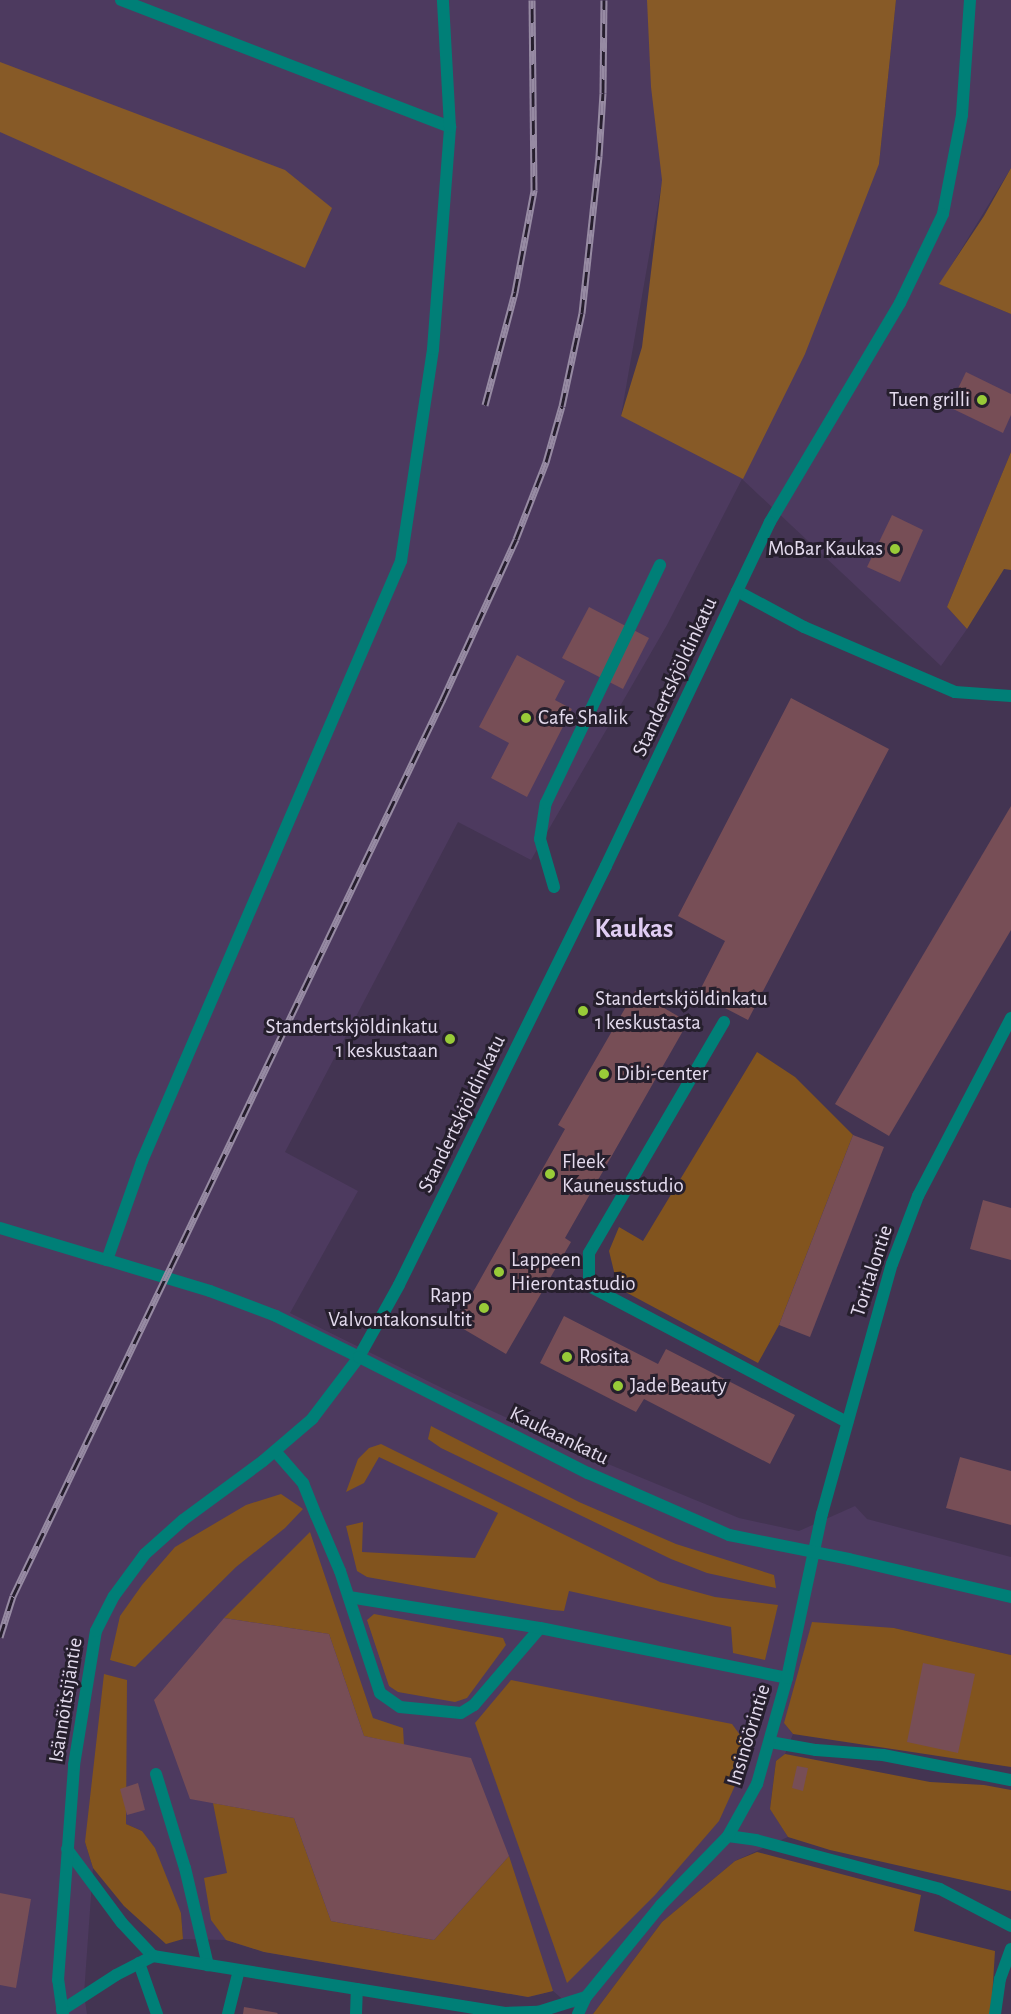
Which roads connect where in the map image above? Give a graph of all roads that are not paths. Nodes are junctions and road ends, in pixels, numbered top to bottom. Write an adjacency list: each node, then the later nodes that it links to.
1 (121, 0): 4 (street)
2 (443, 0): 4 (street)
3 (970, 0): 6 (street, Standertskjöldinkatu)
4 (450, 127): 12 (street)
5 (660, 565): 8 (street)
6 (737, 591): 7 (street); 13 (street, Standertskjöldinkatu)
7 (1011, 696)
8 (554, 886)
9 (1011, 1018): 14 (street, Toritalontie)
10 (724, 1022): 14 (street)
11 (0, 1228): 12 (street, Kaukaankatu)
12 (107, 1260): 13 (street, Kaukaankatu)
13 (359, 1357): 15 (street, Isännöitsijäntie); 16 (street, Kaukaankatu)
14 (847, 1422): 16 (street, Toritalontie)
15 (275, 1451): 18 (street); 25 (street, Isännöitsijäntie)
16 (814, 1552): 17 (street, Kaukaankatu); 20 (street, Insinöörintie)
17 (1011, 1597)
18 (349, 1598): 19 (street); 19 (street)
19 (540, 1628): 20 (street)
20 (787, 1678): 21 (street, Insinöörintie)
21 (770, 1742): 23 (street); 24 (street, Insinöörintie)
22 (156, 1774): 30 (street)
23 (1011, 1780)
24 (728, 1836): 26 (street); 33 (street, Insinöörintie)
25 (67, 1849): 28 (street); 34 (street, Isännöitsijäntie)
26 (1011, 1926)
27 (1011, 1949): 40 (street)
28 (153, 1956): 29 (street); 30 (street)
29 (139, 1964): 34 (street); 36 (street)
30 (208, 1965): 31 (street)
31 (239, 1970): 32 (street); 37 (street)
32 (357, 1989): 35 (street); 38 (street)
33 (586, 1997): 35 (street); 39 (street, Insinöörintie)
34 (63, 2012)
35 (513, 2013)
36 (158, 2014)
37 (228, 2014)
38 (357, 2014)
39 (578, 2014)
40 (995, 2014)

